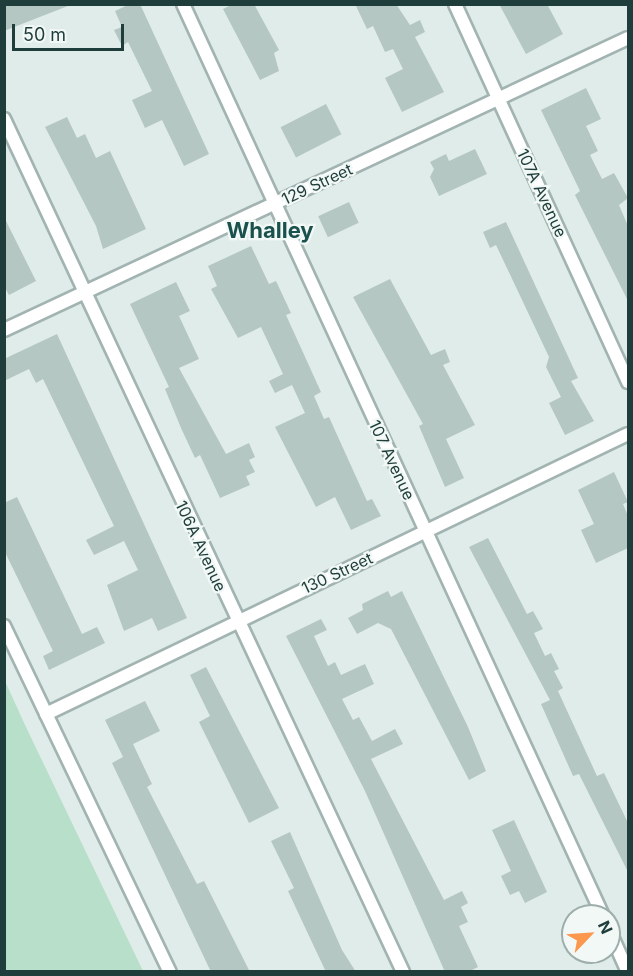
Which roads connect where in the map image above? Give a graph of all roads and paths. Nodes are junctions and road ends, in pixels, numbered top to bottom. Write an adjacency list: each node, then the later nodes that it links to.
1 (183, 4): 6 (street, 107 Avenue)
2 (455, 4): 4 (street, 107A Avenue)
3 (628, 38): 4 (street, 129 Street)
4 (499, 99): 6 (street, 129 Street); 9 (street, 107A Avenue)
5 (4, 119): 7 (street, 106A Avenue)
6 (274, 204): 7 (street, 129 Street); 11 (street, 107 Avenue)
7 (83, 293): 8 (street, 129 Street); 12 (street, 106A Avenue)
8 (4, 330)
9 (628, 382)
10 (628, 434): 11 (street, 130 Street)
11 (425, 531): 12 (street, 130 Street); 15 (street, 107 Avenue)
12 (236, 621): 14 (street, 130 Street); 18 (street, 106A Avenue)
13 (4, 626): 14 (street)
14 (46, 714): 17 (street)
15 (597, 904)
16 (621, 957): 19 (street)
17 (170, 972)
18 (403, 972)
19 (628, 972)

